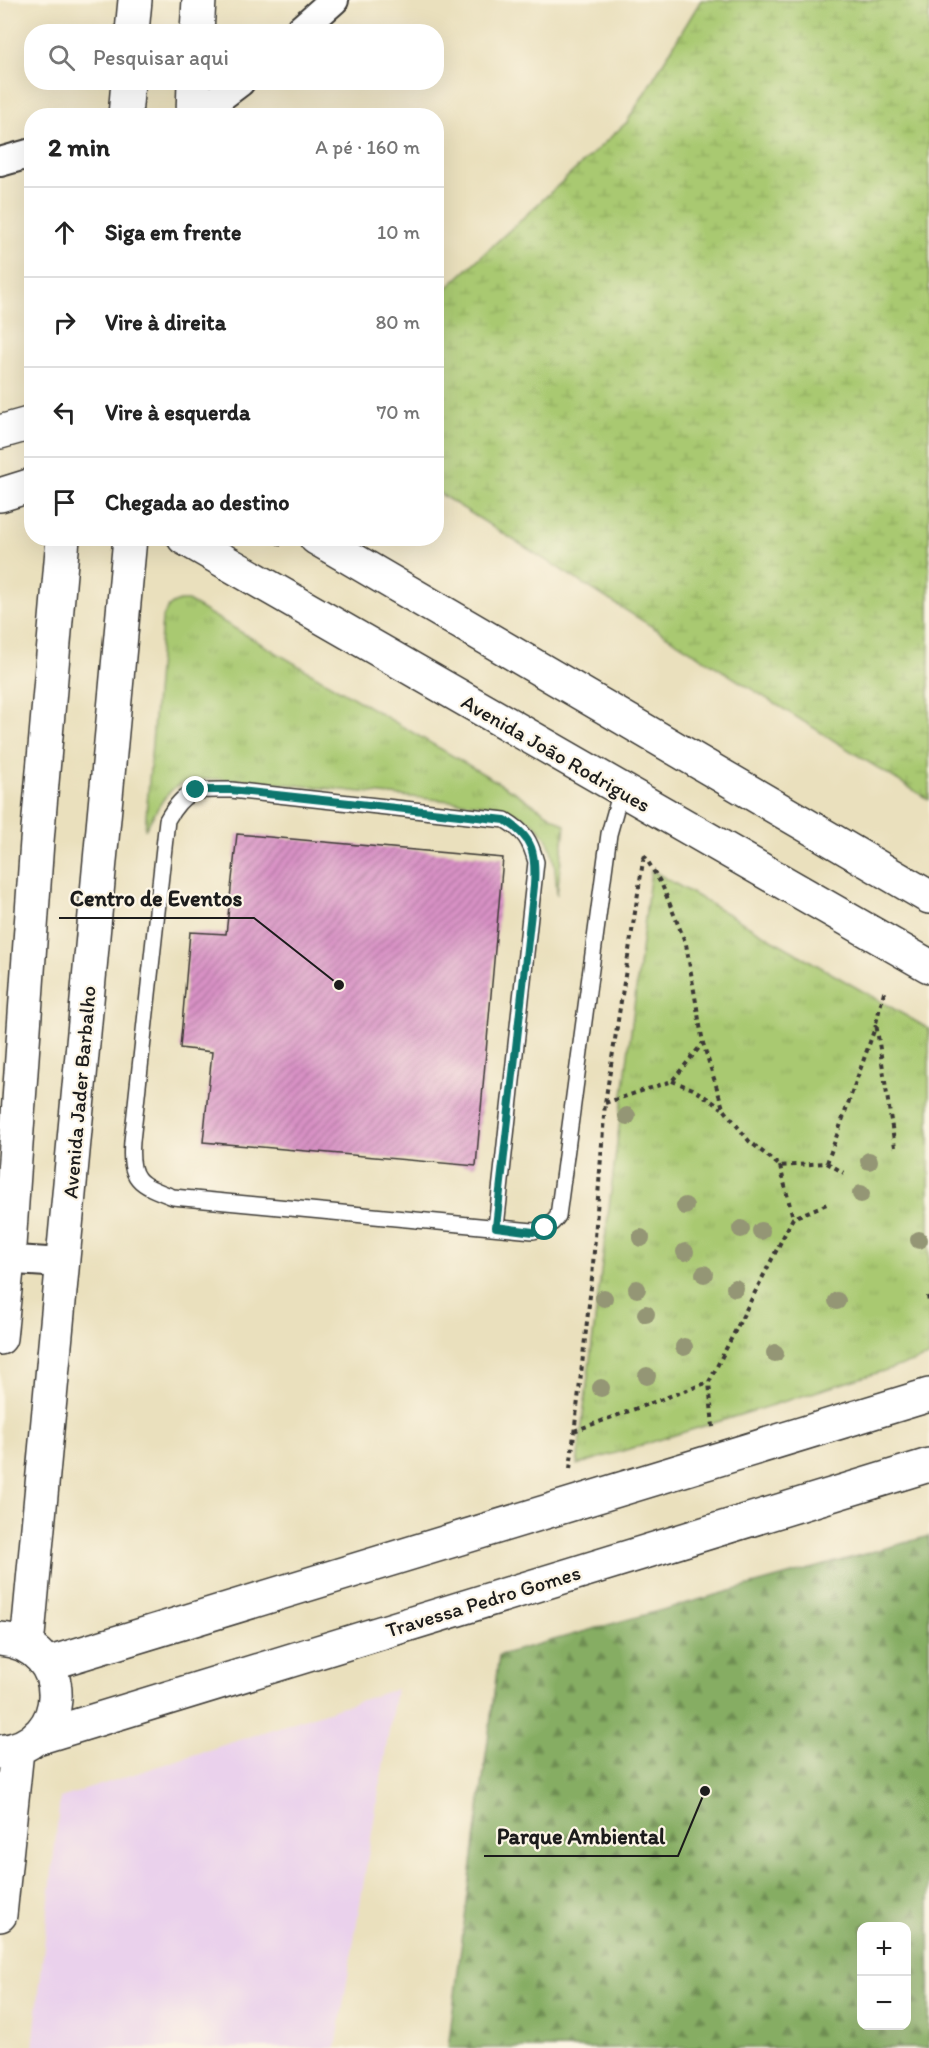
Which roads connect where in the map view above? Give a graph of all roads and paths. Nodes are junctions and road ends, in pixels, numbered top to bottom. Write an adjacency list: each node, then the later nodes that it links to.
1 (135, 0): 4 (main road)
2 (199, 0): 5 (main road)
3 (334, 0): 6 (street)
4 (133, 24)
5 (198, 24)
6 (307, 24)
7 (127, 90): 10 (main road)
8 (194, 90): 11 (main road)
9 (229, 90): 12 (street)
10 (126, 108)
11 (194, 108)
12 (205, 108)
13 (24, 155): 14 (street)
14 (0, 162)
15 (24, 425): 16 (main road)
16 (0, 432)
17 (24, 488): 18 (main road)
18 (0, 495)
19 (62, 546): 39 (main road)
20 (129, 546): 40 (main road, Avenida Jader Barbalho)
21 (198, 546): 23 (main road, Avenida João Rodrigues)
22 (330, 546): 24 (main road)
23 (621, 791): 25 (main road, Avenida João Rodrigues); 38 (lane)
24 (929, 897)
25 (929, 966)
26 (884, 992): 27 (path)
27 (876, 1023): 32 (path); 33 (path)
28 (703, 1042): 29 (path); 30 (path); 31 (path)
29 (672, 1081): 30 (path); 31 (path)
30 (604, 1103): 47 (path)
31 (723, 1108): 34 (path)
32 (896, 1147)
33 (827, 1163): 34 (path); 35 (path)
34 (780, 1166): 37 (path)
35 (844, 1173)
36 (827, 1204): 37 (path)
37 (793, 1218): 44 (path)
38 (496, 1227): 38 (lane)
39 (4, 1260): 40 (street); 43 (main road)
40 (63, 1263): 50 (main road, Avenida Jader Barbalho)
41 (928, 1296): 42 (path)
42 (929, 1302)
43 (0, 1338)
44 (709, 1382): 46 (path); 47 (path)
45 (929, 1395): 50 (main road)
46 (713, 1430)
47 (574, 1431): 49 (path)
48 (929, 1465): 51 (main road, Travessa Pedro Gomes)
49 (570, 1475)
50 (25, 1649): 51 (main road)
51 (18, 1747): 52 (main road)
52 (0, 1915)

